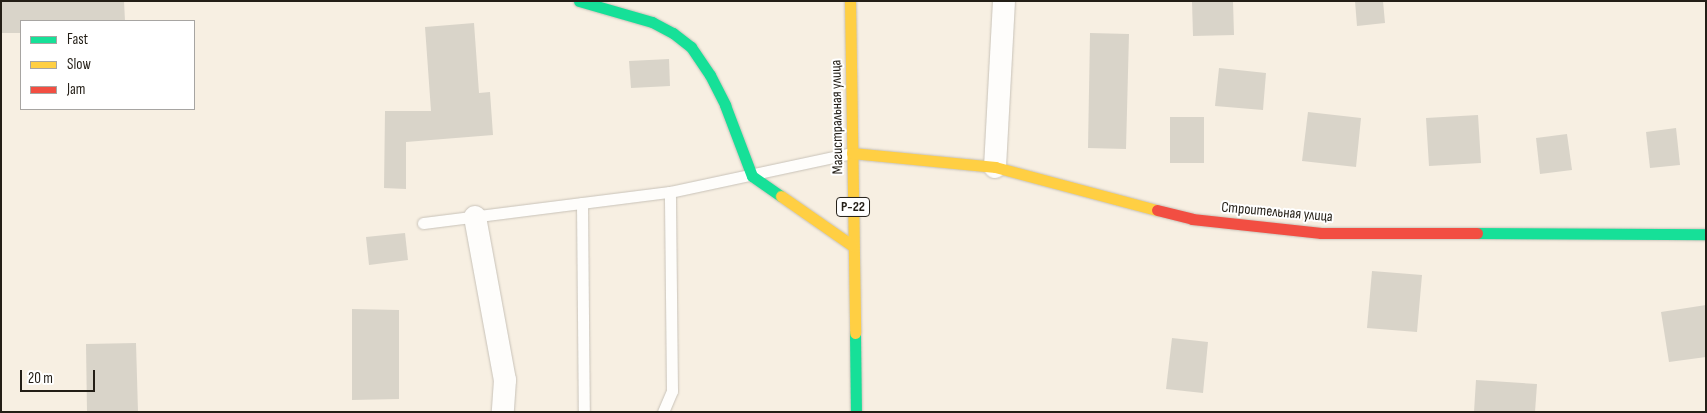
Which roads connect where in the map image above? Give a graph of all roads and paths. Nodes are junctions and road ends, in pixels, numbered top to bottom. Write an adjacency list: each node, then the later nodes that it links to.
1 (579, 1): 6 (main road)
2 (850, 1): 4 (main road, Магистральная улица / Р-22)
3 (1004, 1): 5 (street)
4 (852, 153): 5 (main road, Строительная улица); 6 (lane); 12 (main road, Магистральная улица / Р-22)
5 (995, 167): 11 (main road, Строительная улица)
6 (752, 176): 7 (lane); 12 (main road)
7 (670, 192): 8 (lane); 15 (lane)
8 (582, 204): 9 (lane); 14 (lane)
9 (475, 217): 10 (lane); 13 (street)
10 (424, 223)
11 (1706, 234)
12 (853, 246): 16 (main road, Магистральная улица / Р-22)
13 (503, 412)
14 (584, 412)
15 (663, 412)
16 (856, 412)

